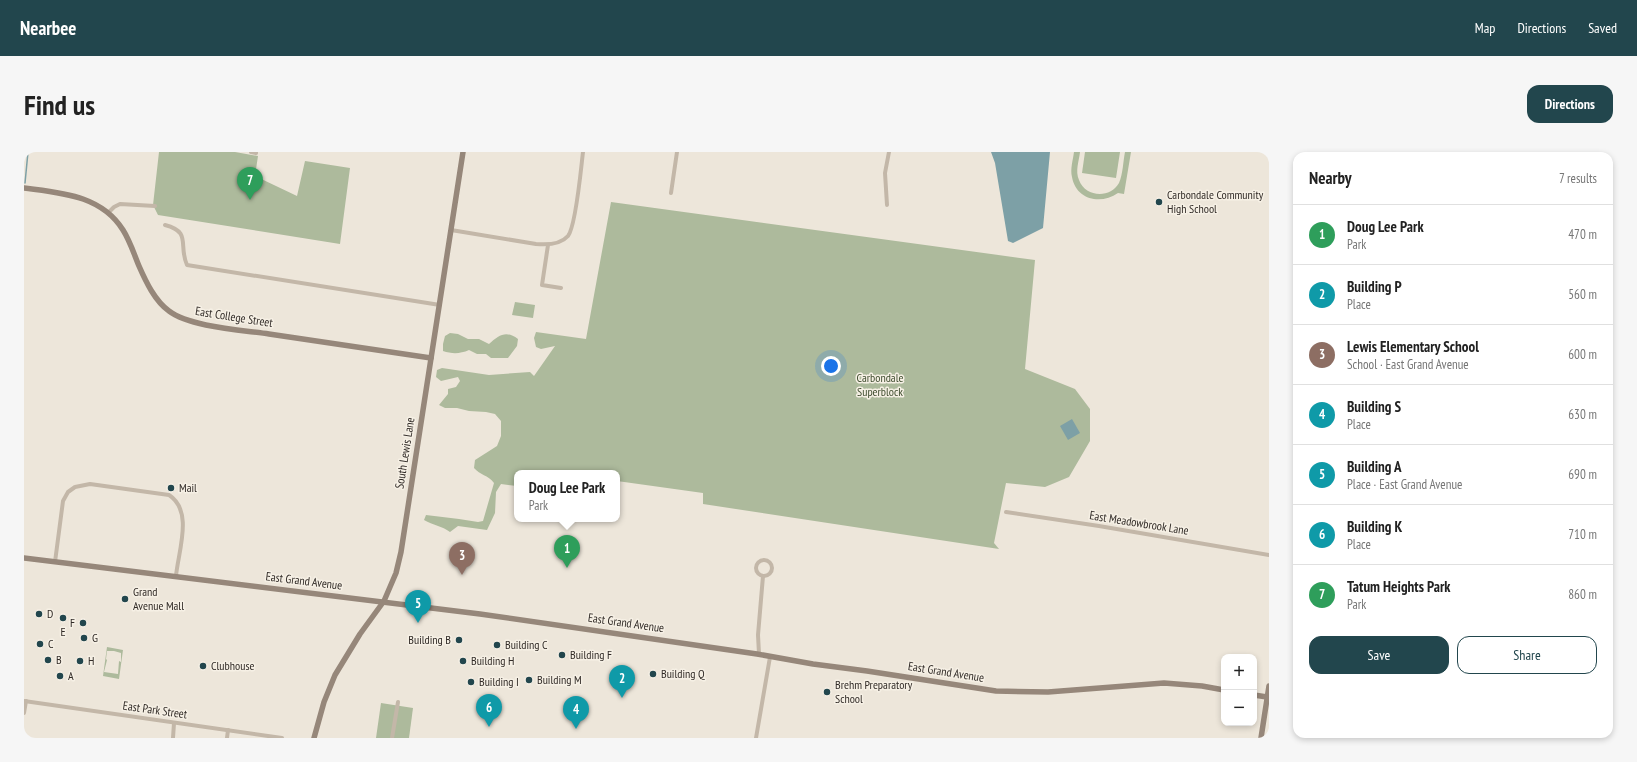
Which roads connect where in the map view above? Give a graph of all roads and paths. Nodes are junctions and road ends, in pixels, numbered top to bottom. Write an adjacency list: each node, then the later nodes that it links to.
1 (463, 152): 11 (street, South Lewis Lane)
2 (583, 152): 12 (street)
3 (677, 152): 6 (street)
4 (888, 152): 7 (street)
5 (24, 188): 9 (street, East College Street)
6 (671, 193)
7 (887, 205)
8 (155, 206): 9 (street)
9 (108, 213): 15 (street, East College Street)
10 (165, 225): 14 (street)
11 (451, 230): 12 (street); 14 (street, South Lewis Lane)
12 (548, 245): 13 (street)
13 (561, 288)
14 (440, 305): 15 (street, South Lewis Lane)
15 (431, 358): 22 (street, South Lewis Lane)
16 (1006, 512): 17 (street, East Meadowbrook Lane)
17 (1269, 555)
18 (24, 558): 19 (street, East Grand Avenue)
19 (55, 562): 20 (street, East Grand Avenue); 20 (street)
20 (176, 576): 22 (street, East Grand Avenue)
21 (763, 576): 21 (street); 23 (street)
22 (384, 601): 23 (street, East Grand Avenue); 37 (street, South Lewis Lane)
23 (758, 654): 24 (street, East Grand Avenue)
24 (770, 657): 26 (street, East Grand Avenue); 39 (street)
25 (1269, 686): 28 (street)
26 (1221, 689)
27 (1257, 696): 28 (street)
28 (1268, 698): 40 (street)
29 (25, 701): 31 (street); 32 (street, East Park Street)
30 (398, 702): 38 (street)
31 (24, 713)
32 (174, 722): 33 (street, East Park Street); 34 (street)
33 (228, 730): 35 (street); 36 (street, East Park Street)
34 (173, 738)
35 (227, 738)
36 (282, 738)
37 (314, 738)
38 (392, 738)
39 (756, 738)
40 (1261, 738)

